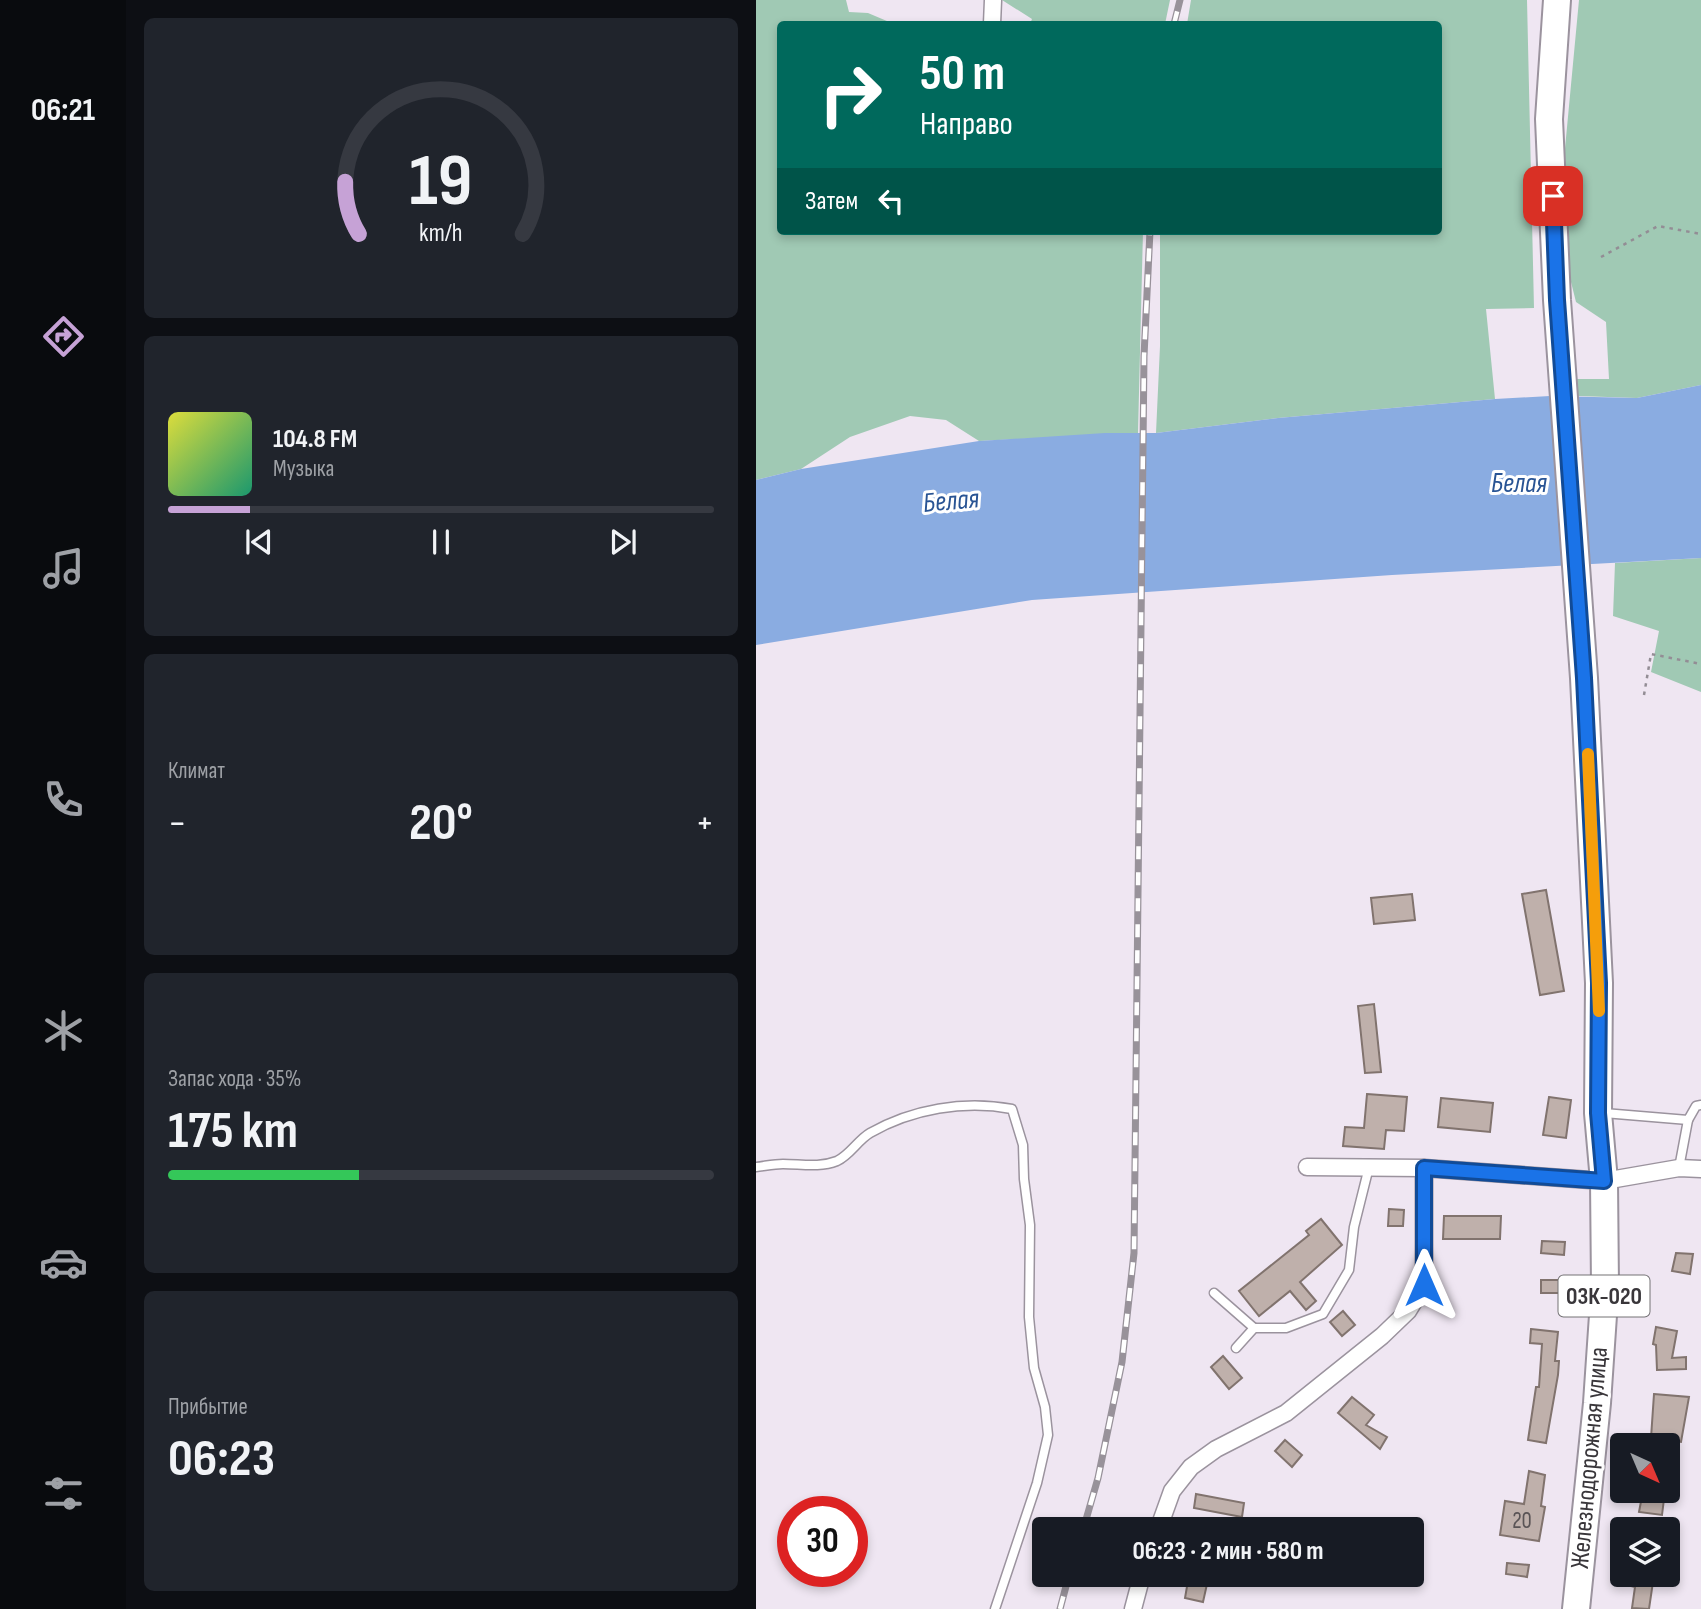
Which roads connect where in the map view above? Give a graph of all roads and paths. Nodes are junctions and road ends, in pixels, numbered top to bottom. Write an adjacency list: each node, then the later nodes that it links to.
1 (993, 0): 3 (street)
2 (1557, 0): 9 (main road, Железнодорожная улица / 03К-020)
3 (992, 21)
4 (1701, 234): 5 (path)
5 (1601, 257)
6 (1701, 664): 7 (path)
7 (1644, 695)
8 (1701, 1105): 10 (lane)
9 (1598, 1113): 10 (lane); 17 (main road, Железнодорожная улица / 03К-020)
10 (1688, 1120): 15 (lane)
11 (756, 1167): 23 (lane)
12 (1307, 1167): 13 (street)
13 (1369, 1167): 14 (street); 19 (lane)
14 (1424, 1168): 17 (street); 21 (street)
15 (1679, 1168): 16 (street); 17 (street)
16 (1701, 1170)
17 (1604, 1181): 25 (main road, Железнодорожная улица / 03К-020)
18 (1214, 1293): 19 (lane)
19 (1254, 1328): 20 (lane)
20 (1236, 1348)
21 (1163, 1517)
22 (1139, 1587): 24 (street)
23 (995, 1609)
24 (1133, 1609)
25 (1576, 1609)

